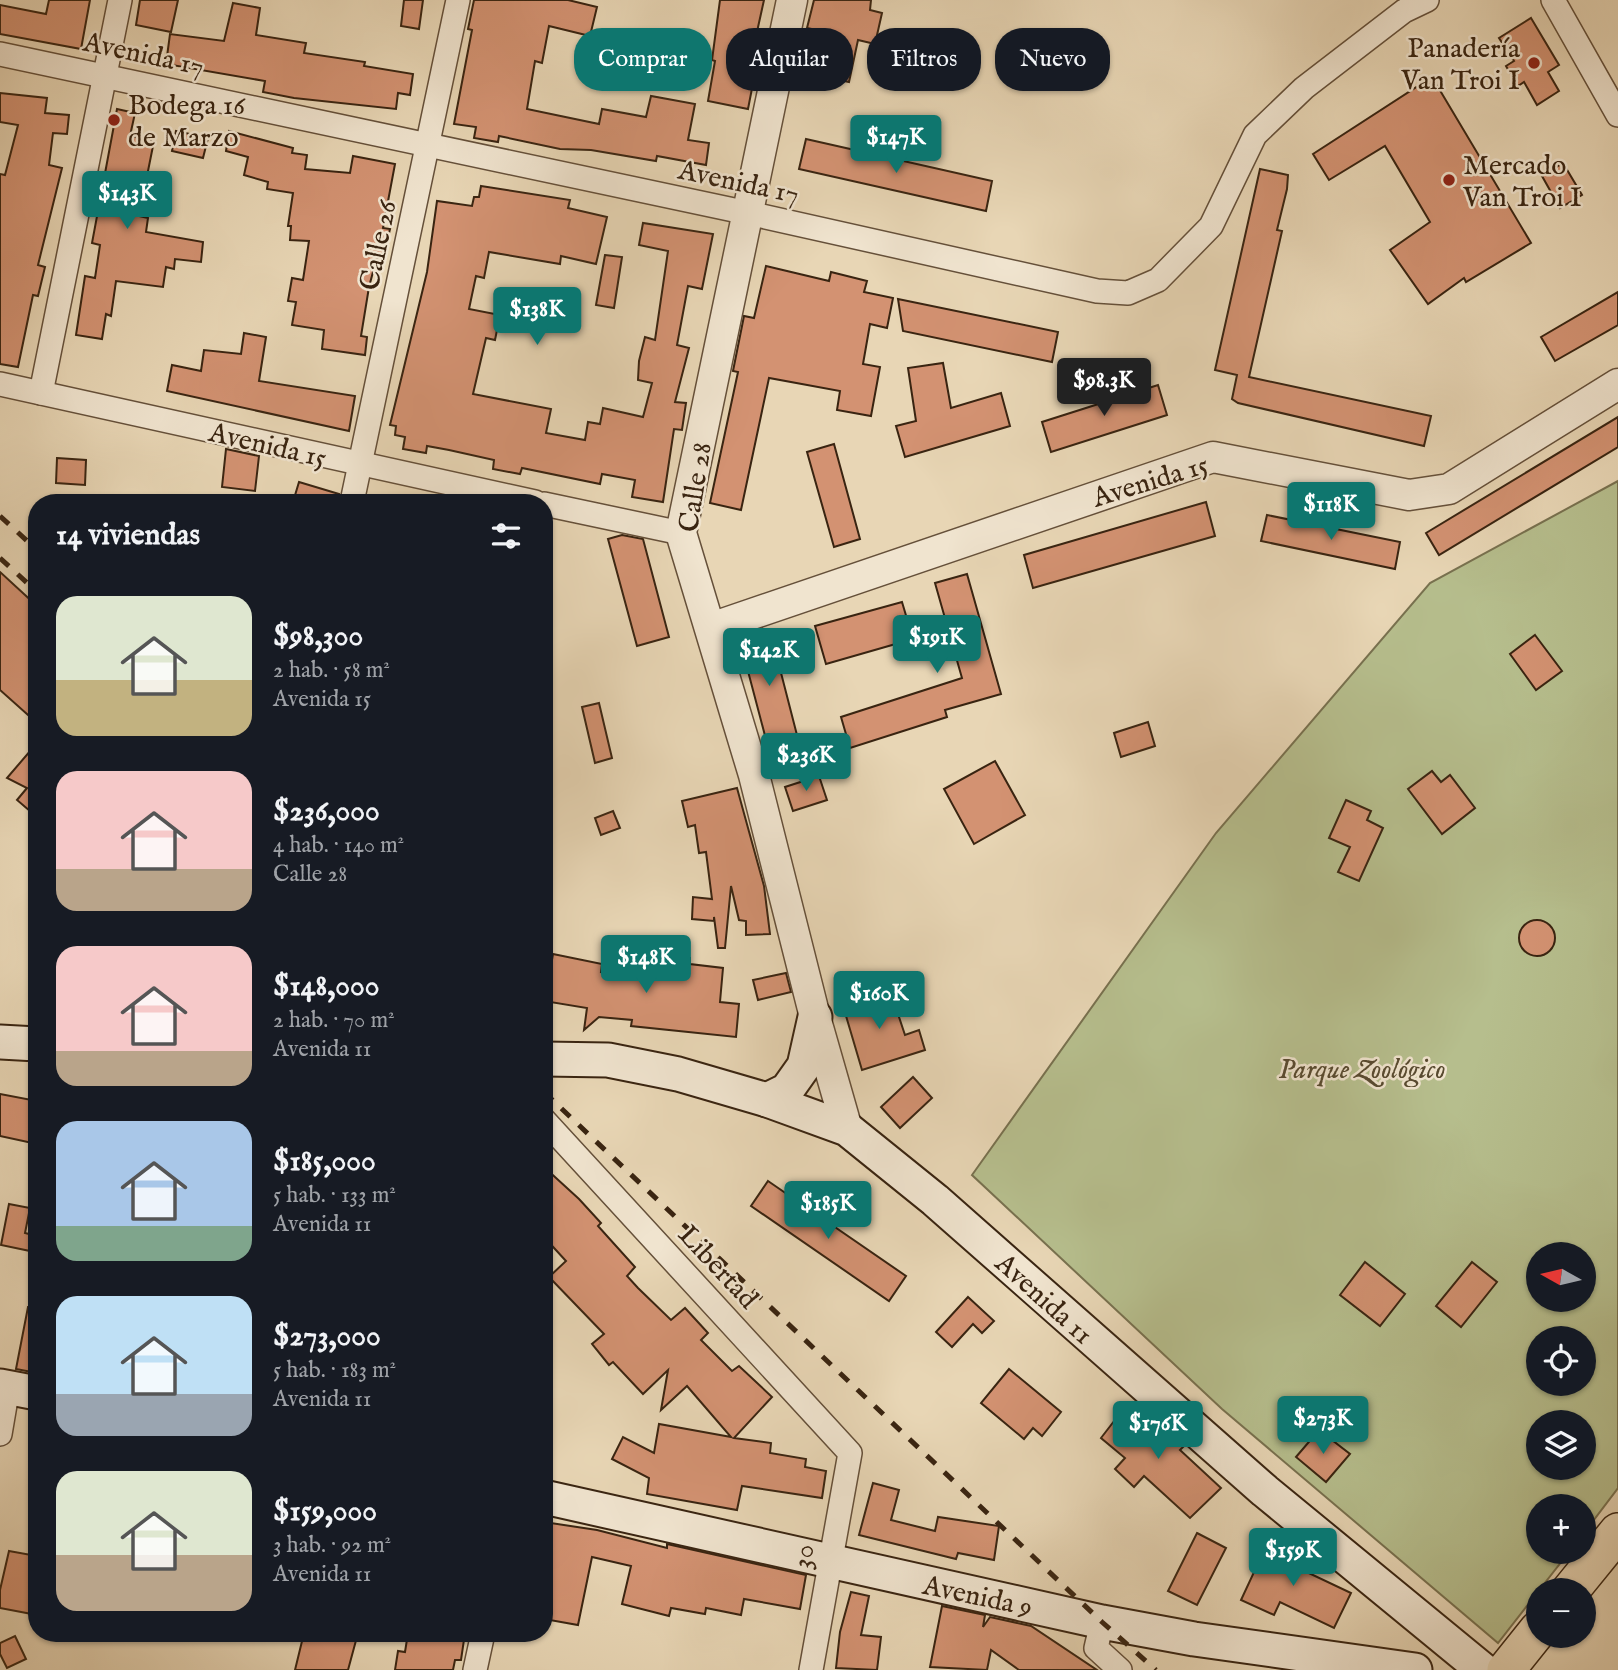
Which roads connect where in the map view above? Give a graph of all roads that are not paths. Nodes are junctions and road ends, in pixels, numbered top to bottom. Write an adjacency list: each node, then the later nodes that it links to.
1 (120, 0): 7 (street)
2 (458, 0): 9 (street, Calle 26)
3 (792, 0): 10 (street, Calle 28)
4 (1427, 0): 10 (street, Avenida 17)
5 (1553, 0): 8 (street)
6 (0, 54): 7 (street, Avenida 17)
7 (106, 75): 9 (street, Avenida 17); 13 (street)
8 (1618, 115)
9 (429, 144): 10 (street, Avenida 17); 14 (street, Calle 26)
10 (748, 213): 18 (street, Calle 28)
11 (0, 384): 13 (street, Avenida 15)
12 (1618, 384): 19 (street, Avenida 15)
13 (41, 393): 14 (street, Avenida 15)
14 (361, 465): 15 (street, Calle 26); 16 (street, Avenida 15)
15 (354, 494)
16 (497, 494)
17 (553, 506): 18 (street)
18 (681, 533): 19 (street, Calle 28)
19 (711, 628): 20 (street, Calle 28)
20 (815, 1017): 24 (main road); 25 (street, Calle 28)
21 (0, 1042): 22 (main road)
22 (28, 1044)
23 (553, 1059): 24 (main road, Avenida 11)
24 (767, 1100): 25 (main road, Avenida 11)
25 (847, 1129): 41 (main road, Avenida 11)
26 (553, 1130): 29 (street, Libertad)
27 (15, 1389): 28 (street)
28 (0, 1434)
29 (850, 1453): 32 (street, 30)
30 (553, 1499): 32 (main road, Avenida 9)
31 (1618, 1532): 33 (main road)
32 (832, 1563): 34 (main road, Avenida 9); 38 (street, 30)
33 (1581, 1578)
34 (1102, 1622): 39 (street); 40 (main road, Avenida 9)
35 (481, 1642): 37 (street)
36 (1526, 1645): 42 (main road)
37 (475, 1670)
38 (811, 1670)
39 (1120, 1670)
40 (1415, 1670)
41 (1483, 1670)
42 (1506, 1670)

